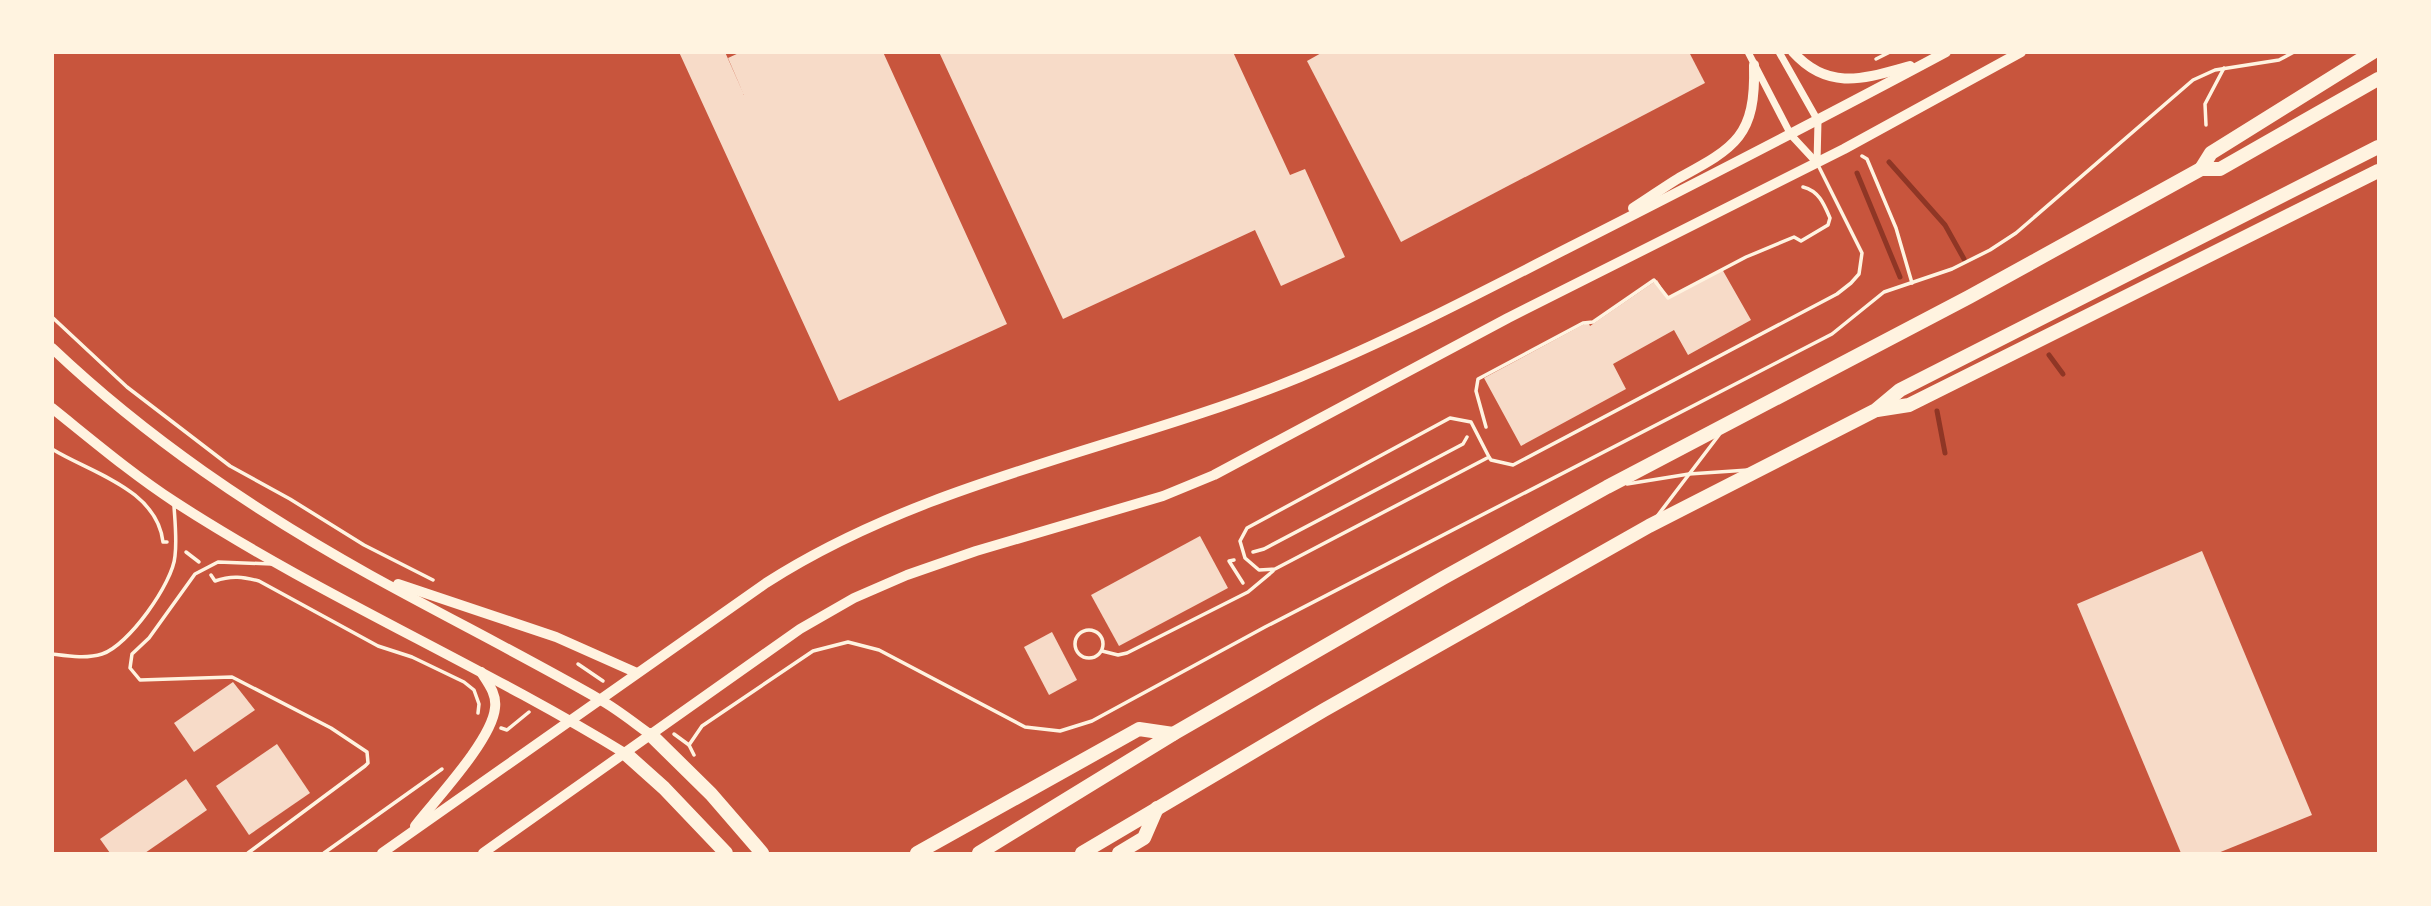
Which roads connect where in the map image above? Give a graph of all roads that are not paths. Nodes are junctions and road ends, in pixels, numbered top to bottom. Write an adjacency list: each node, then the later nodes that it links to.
1 (1748, 52): 8 (street)
2 (1779, 52): 10 (street)
3 (1793, 52): 7 (main road)
4 (1946, 52): 7 (main road)
5 (2021, 52): 13 (main road)
6 (2373, 52): 14 (highway)
7 (1930, 61): 10 (main road)
8 (1755, 65): 11 (street); 16 (main road)
9 (2378, 79): 14 (highway)
10 (1818, 121): 11 (main road); 13 (street)
11 (1791, 135): 13 (street); 16 (main road)
12 (2378, 147): 19 (highway)
13 (1817, 163): 21 (lane); 37 (main road)
14 (2201, 169): 20 (highway)
15 (2378, 171): 19 (highway)
16 (1590, 237): 33 (main road)
17 (52, 348): 29 (main road)
18 (52, 408): 25 (main road)
19 (1876, 410): 22 (highway)
20 (1729, 423): 23 (lane); 24 (highway)
21 (1489, 457): 28 (lane); 28 (lane)
22 (1759, 469): 23 (lane); 26 (highway)
23 (1689, 474): 24 (lane); 26 (lane)
24 (1608, 487): 36 (highway)
25 (174, 502): 27 (main road); 31 (lane)
26 (1649, 526): 39 (highway)
27 (277, 564): 32 (main road); 41 (lane)
28 (1275, 569): 30 (lane)
29 (369, 575): 33 (main road); 34 (main road)
30 (1102, 651): 30 (lane)
31 (52, 654)
32 (481, 673): 35 (main road); 40 (main road)
33 (637, 673): 34 (main road)
34 (601, 700): 35 (main road); 37 (main road)
35 (572, 721): 38 (main road); 40 (main road)
36 (1173, 734): 46 (highway); 47 (highway)
37 (651, 735): 38 (main road); 45 (highway)
38 (626, 754): 43 (main road); 44 (highway)
39 (1157, 808): 48 (highway); 49 (highway)
40 (407, 837): 42 (main road)
41 (248, 853)
42 (382, 853)
43 (483, 853)
44 (726, 853)
45 (762, 853)
46 (917, 853)
47 (979, 853)
48 (1082, 853)
49 (1119, 853)

